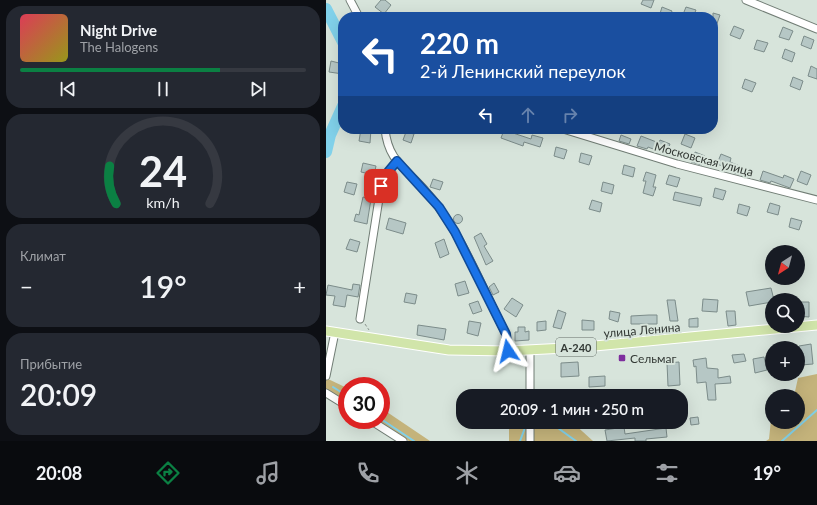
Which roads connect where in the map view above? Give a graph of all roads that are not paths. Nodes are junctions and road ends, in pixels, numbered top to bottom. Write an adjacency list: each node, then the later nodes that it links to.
1 (350, 0): 3 (street)
2 (746, 0): 4 (street)
3 (356, 12)
4 (817, 29)
5 (386, 134): 7 (street)
6 (579, 134): 8 (street, Московская улица)
7 (397, 161): 9 (street); 13 (street)
8 (817, 200)
9 (360, 319)
10 (817, 325): 12 (main road, улица Ленина / А-240)
11 (330, 331): 13 (main road, улица Ленина / А-240); 14 (street)
12 (530, 350): 13 (main road, улица Ленина / А-240); 15 (street)
13 (508, 351)
14 (326, 376)
15 (530, 389)
16 (326, 393): 17 (street)
17 (338, 400)
18 (384, 429): 20 (street)
19 (530, 429): 21 (street)
20 (403, 441)
21 (530, 441)

